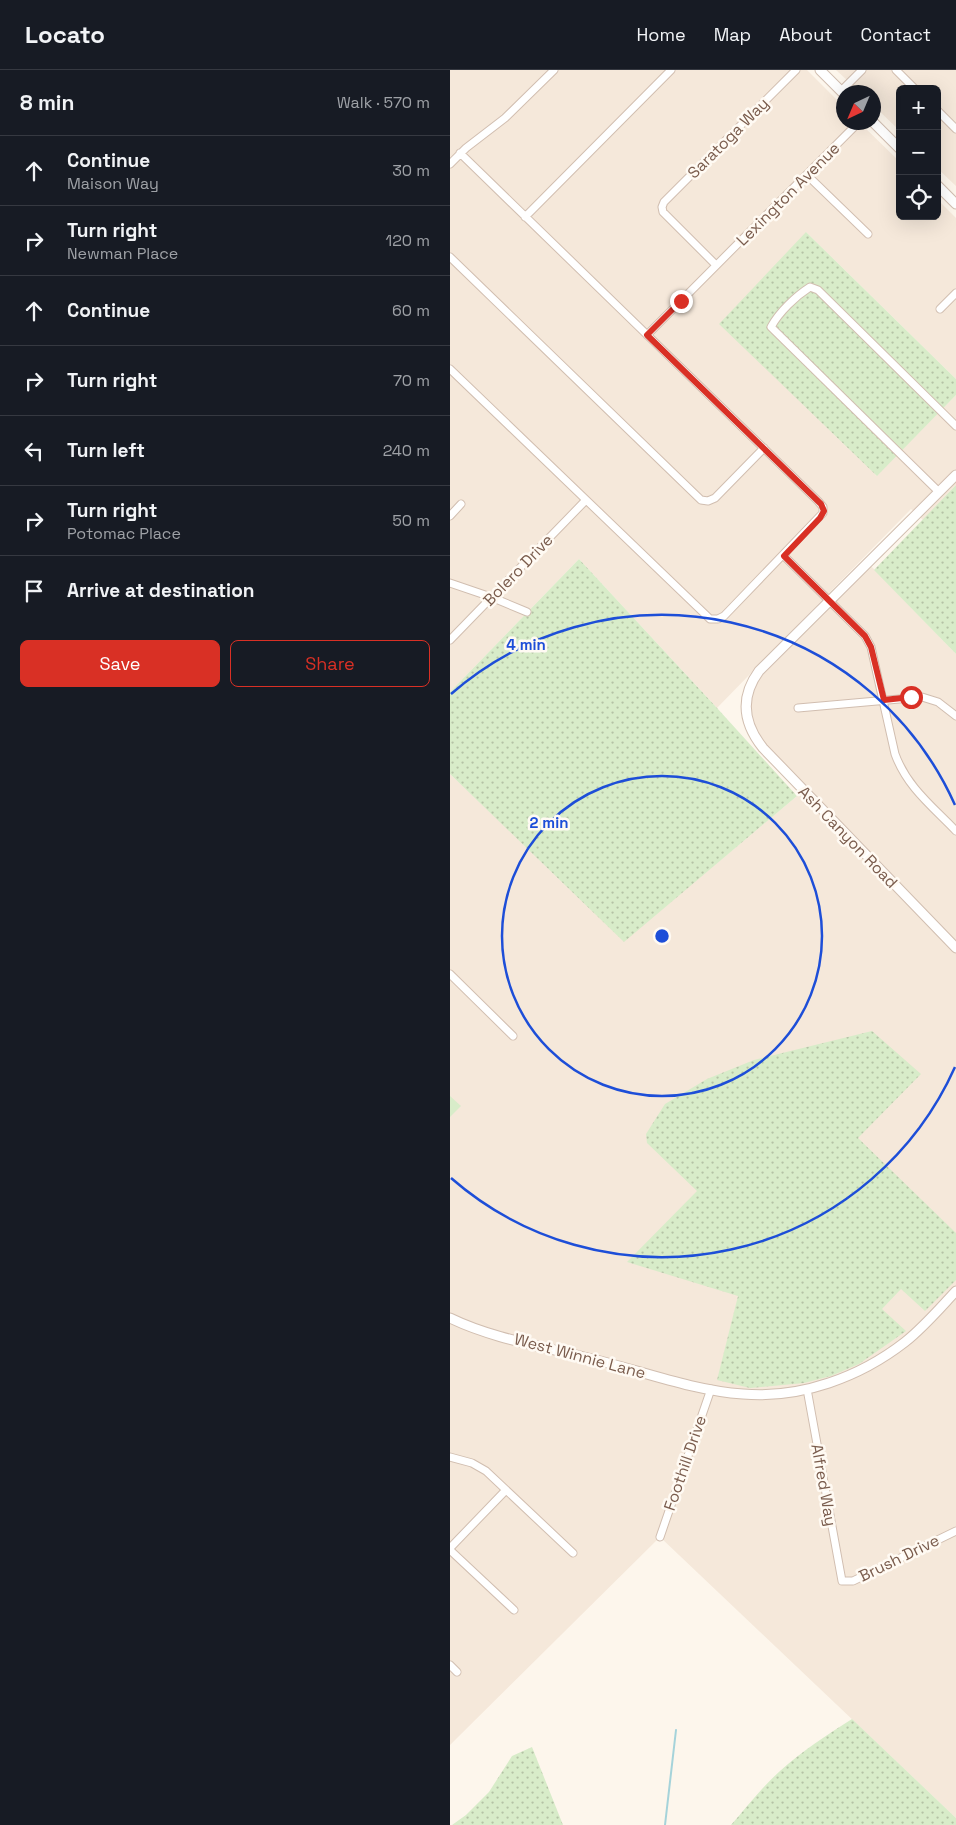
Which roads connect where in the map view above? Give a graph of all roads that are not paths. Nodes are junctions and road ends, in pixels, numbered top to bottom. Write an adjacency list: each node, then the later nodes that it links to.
1 (554, 70): 15 (street)
2 (671, 70): 20 (street)
3 (796, 70): 23 (street, Saratoga Way)
4 (820, 70): 9 (street)
5 (862, 70): 7 (street)
6 (896, 70): 8 (street)
7 (848, 85)
8 (911, 85)
9 (836, 86)
10 (941, 114): 11 (street)
11 (956, 129)
12 (851, 130): 17 (street, Lexington Avenue)
13 (881, 130): 14 (street)
14 (896, 145)
15 (460, 153): 16 (street); 20 (street)
16 (450, 164)
17 (807, 175): 21 (street); 23 (street, Lexington Avenue)
18 (941, 189): 19 (street)
19 (956, 204)
20 (525, 217): 26 (street)
21 (868, 234)
22 (450, 257): 29 (street)
23 (716, 265): 26 (street, Lexington Avenue)
24 (956, 293): 25 (street)
25 (940, 309)
26 (647, 335): 29 (street)
27 (450, 369): 32 (street)
28 (956, 426): 31 (street)
29 (764, 448): 35 (street)
30 (956, 475): 31 (street)
31 (939, 492): 38 (street)
32 (586, 500): 35 (street); 37 (street, Bolero Drive)
33 (461, 504): 34 (street)
34 (450, 516)
35 (784, 556): 38 (street)
36 (450, 583): 37 (street)
37 (491, 597): 39 (street); 40 (street, Bolero Drive)
38 (830, 600): 41 (street); 45 (street, Ash Canyon Road)
39 (527, 612)
40 (450, 640)
41 (884, 700): 42 (street); 43 (street); 44 (street)
42 (798, 708)
43 (956, 716)
44 (956, 831)
45 (956, 948)
46 (450, 974): 47 (street)
47 (514, 1036)
48 (956, 1291): 50 (street, West Winnie Lane)
49 (450, 1318): 51 (street, West Winnie Lane)
50 (807, 1389): 51 (street, West Winnie Lane); 58 (street, Alfred Way)
51 (711, 1390): 55 (street, Foothill Drive)
52 (450, 1457): 53 (street)
53 (506, 1490): 56 (street); 57 (street)
54 (956, 1531): 58 (street, Brush Drive)
55 (660, 1537)
56 (450, 1549): 59 (street)
57 (573, 1553)
58 (842, 1581)
59 (514, 1610)
60 (450, 1665): 61 (street)
61 (457, 1672)

